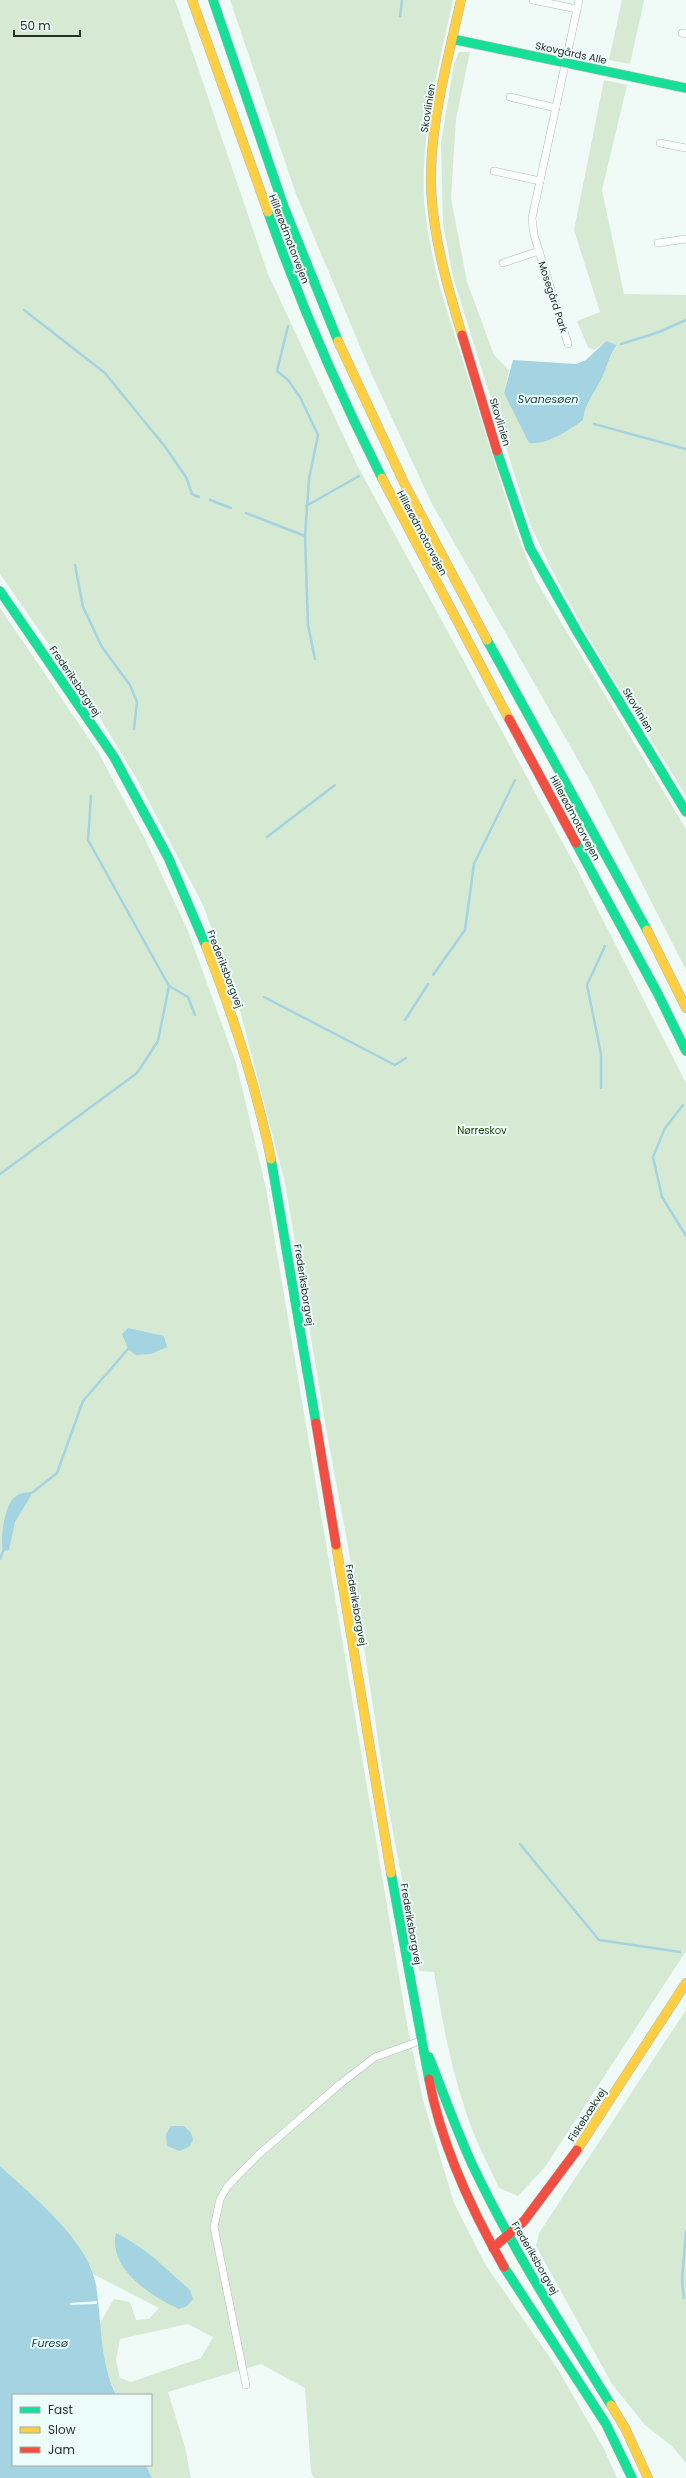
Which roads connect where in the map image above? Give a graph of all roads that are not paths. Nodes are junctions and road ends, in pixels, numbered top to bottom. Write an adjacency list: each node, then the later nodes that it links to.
1 (192, 0): 24 (main road, Hillerødmotorvejen)
2 (213, 0): 23 (main road, Hillerødmotorvejen)
3 (461, 0): 7 (main road, Skovlinien)
4 (533, 0): 6 (street)
5 (579, 0): 6 (street, Mosegård Park)
6 (577, 9): 8 (street, Mosegård Park)
7 (452, 38): 8 (main road, Skovgårds Alle); 22 (main road, Skovlinien)
8 (566, 63): 9 (main road, Skovgårds Alle); 11 (street, Mosegård Park)
9 (686, 88)
10 (510, 97): 11 (street)
11 (556, 108): 15 (street, Mosegård Park)
12 (660, 143): 13 (street)
13 (686, 148)
14 (494, 171): 15 (street)
15 (540, 181): 18 (street, Mosegård Park)
16 (686, 239): 17 (street)
17 (658, 243)
18 (539, 251): 19 (street, Mosegård Park); 20 (street, Mosegård Park)
19 (503, 263)
20 (568, 344)
21 (0, 591): 26 (main road, Frederiksborgvej)
22 (686, 812)
23 (686, 1008)
24 (686, 1051)
25 (686, 1983): 27 (main road, Fiskebækvej)
26 (423, 2040): 27 (main road, Frederiksborgvej); 28 (main road, Frederiksborgvej); 29 (street)
27 (510, 2235): 28 (main road, Fiskebækvej); 31 (main road, Frederiksborgvej)
28 (493, 2248): 30 (main road, Frederiksborgvej)
29 (246, 2385)
30 (632, 2478)
31 (648, 2478)

